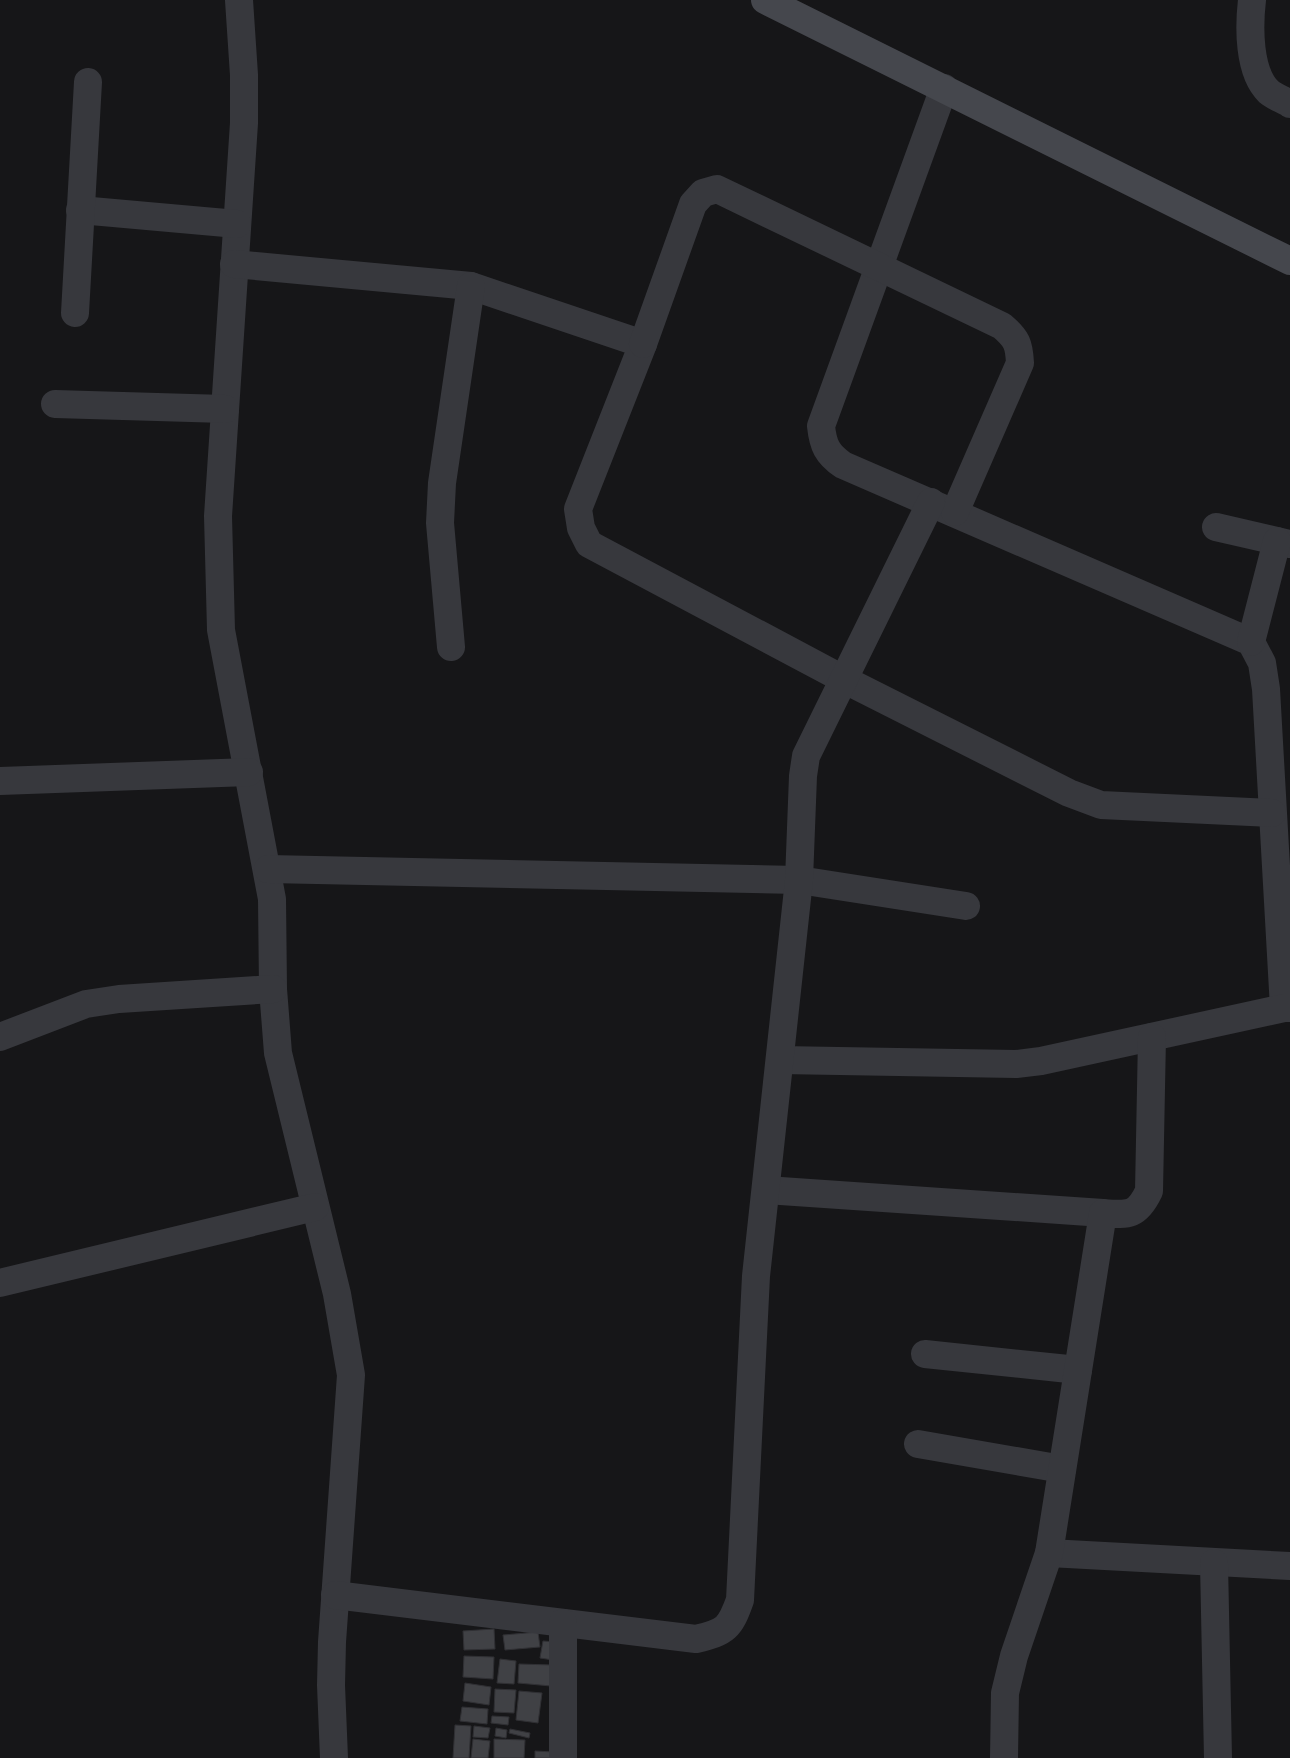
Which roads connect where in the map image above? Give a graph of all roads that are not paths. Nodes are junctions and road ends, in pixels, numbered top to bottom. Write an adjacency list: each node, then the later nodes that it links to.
1 (240, 0): 8 (street)
2 (764, 0): 5 (main road)
3 (1252, 0): 6 (street)
4 (88, 82): 7 (street)
5 (944, 88): 9 (main road); 11 (street)
6 (1290, 104)
7 (80, 210): 8 (street); 13 (street)
8 (237, 224): 10 (street)
9 (1290, 261)
10 (234, 264): 12 (street); 16 (street)
11 (880, 267): 14 (street); 17 (street); 17 (street)
12 (471, 286): 14 (street); 21 (street)
13 (75, 312)
14 (643, 344): 22 (street)
15 (55, 404): 16 (street)
16 (225, 409): 23 (street)
17 (943, 507): 20 (street); 22 (street)
18 (1216, 528): 19 (street)
19 (1284, 543): 20 (street)
20 (1251, 642): 25 (street)
21 (451, 647)
22 (843, 679): 25 (street); 27 (street)
23 (249, 772): 24 (street); 26 (street)
24 (0, 781)
25 (1272, 813): 30 (street)
26 (268, 869): 27 (street); 29 (street)
27 (799, 880): 28 (street); 33 (street)
28 (966, 906)
29 (273, 989): 31 (street); 35 (street)
30 (1287, 1008): 32 (street)
31 (0, 1037)
32 (1152, 1037): 33 (street); 36 (street)
33 (780, 1060): 34 (street)
34 (766, 1190): 36 (street); 46 (street)
35 (315, 1207): 37 (street); 45 (street)
36 (1103, 1213): 39 (street)
37 (0, 1283)
38 (926, 1354): 39 (street)
39 (1078, 1370): 41 (street)
40 (918, 1444): 41 (street)
41 (1062, 1469): 42 (street)
42 (1050, 1554): 43 (street); 49 (street)
43 (1214, 1563): 44 (street); 50 (street)
44 (1290, 1566)
45 (335, 1595): 46 (street); 47 (street)
46 (563, 1623): 48 (street)
47 (334, 1758)
48 (563, 1758)
49 (1004, 1758)
50 (1218, 1758)

